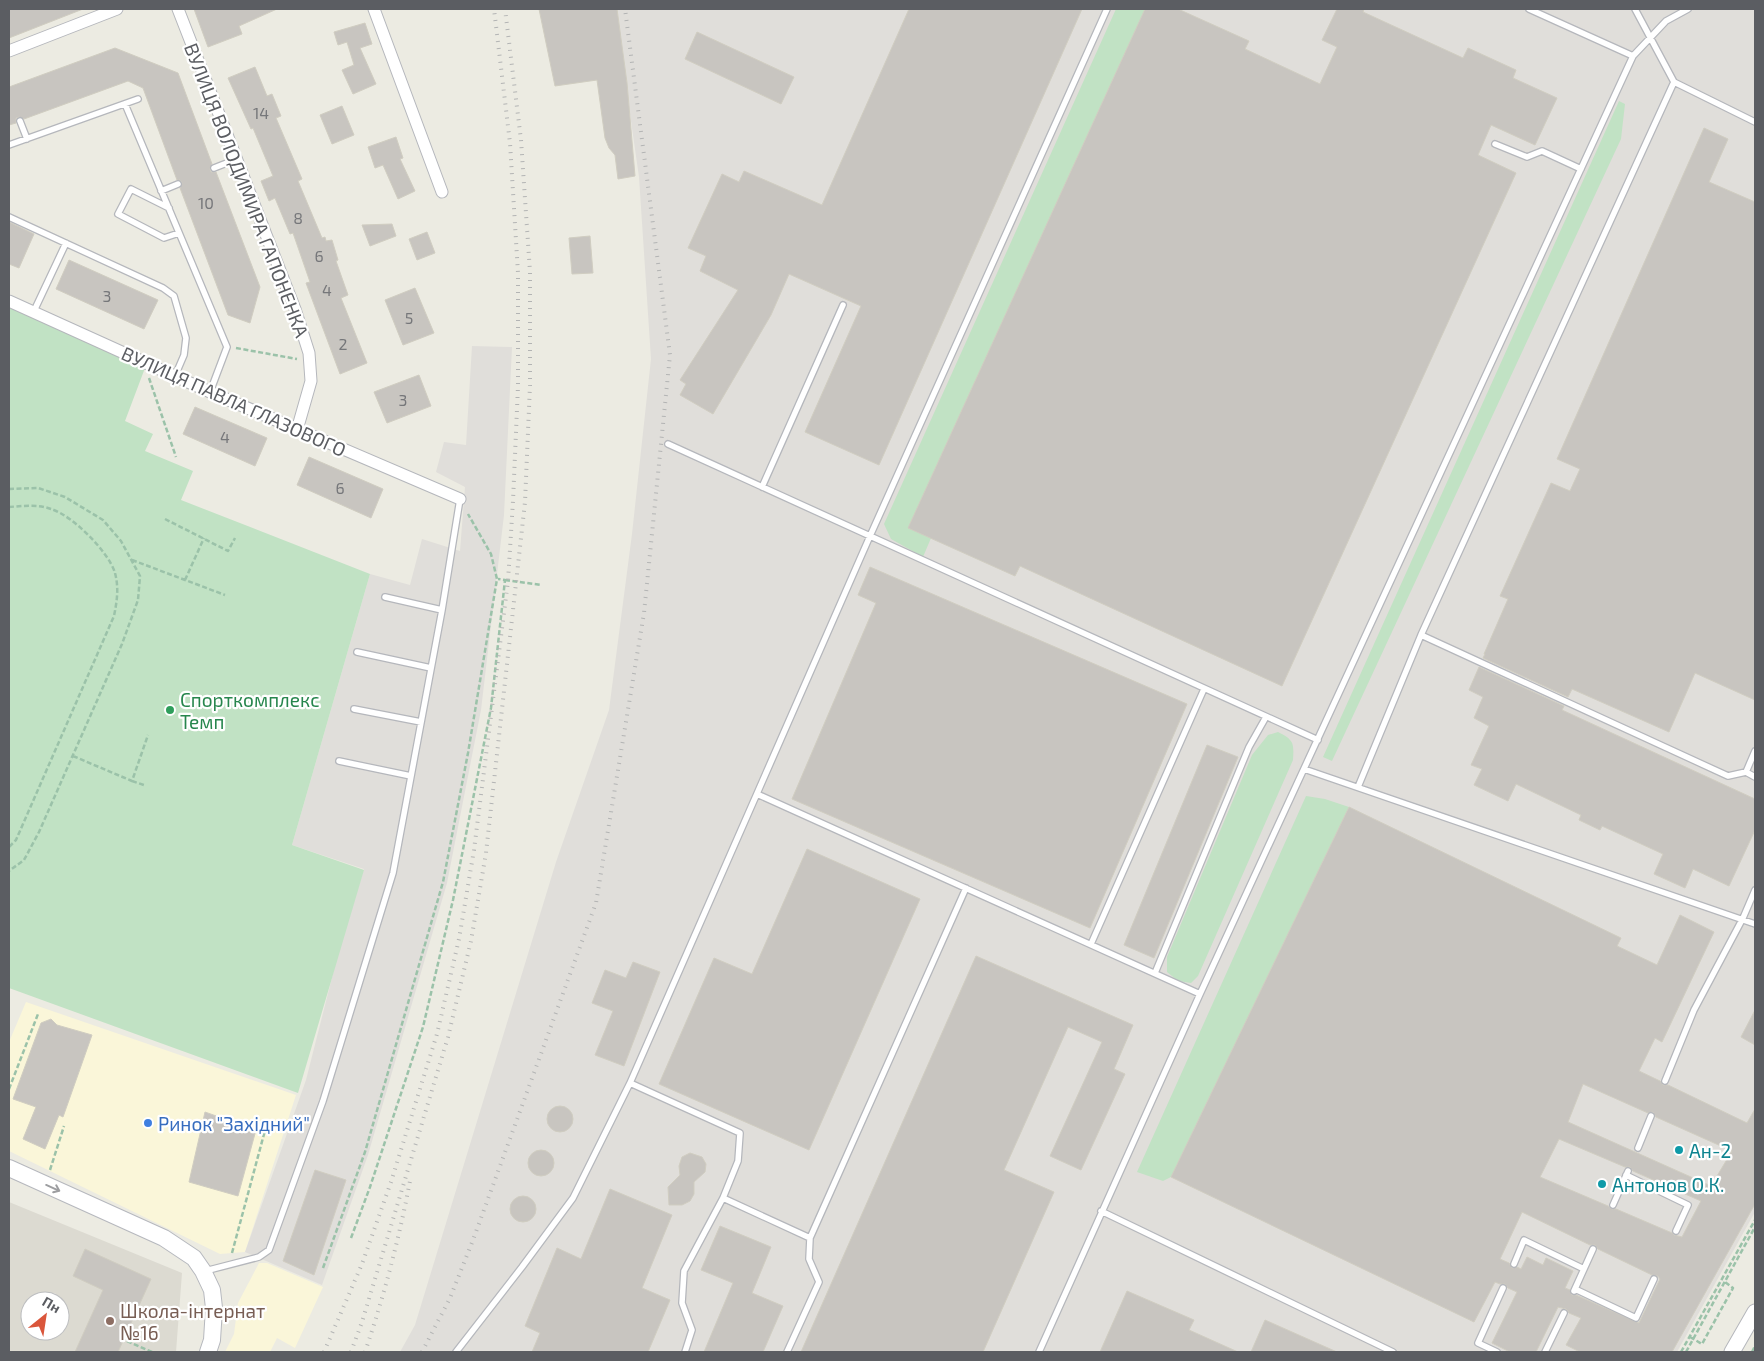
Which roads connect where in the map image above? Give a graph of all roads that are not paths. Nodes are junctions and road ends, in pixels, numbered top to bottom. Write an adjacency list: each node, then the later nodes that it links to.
1 (117, 9): 9 (street)
2 (178, 9): 19 (street, ВУЛИЦЯ ВОЛОДИМИРА ГАПОНЕНКА)
3 (374, 9): 24 (street)
4 (1107, 9): 38 (lane)
5 (1529, 9): 10 (lane)
6 (1635, 9): 8 (lane)
7 (1688, 9): 8 (lane)
8 (1650, 37): 10 (lane); 11 (lane)
9 (9, 51)
10 (1633, 56): 21 (lane)
11 (1674, 82): 15 (lane); 41 (lane)
12 (138, 99): 13 (lane)
13 (125, 104): 16 (lane); 23 (lane)
14 (20, 121): 16 (lane)
15 (1755, 122)
16 (27, 139): 18 (lane)
17 (1495, 144): 21 (lane)
18 (9, 145)
19 (237, 160): 20 (lane); 34 (street, ВУЛИЦЯ ВОЛОДИМИРА ГАПОНЕНКА)
20 (214, 168)
21 (1581, 169): 48 (lane)
22 (178, 184): 23 (lane)
23 (161, 191): 25 (lane)
24 (442, 192)
25 (169, 208): 27 (lane); 27 (lane)
26 (9, 217): 28 (lane)
27 (179, 233): 33 (lane)
28 (66, 243): 31 (lane); 32 (lane)
29 (9, 301): 31 (street, ВУЛИЦЯ ПАВЛА ГЛАЗОВОГО)
30 (843, 305): 36 (lane)
31 (34, 311): 32 (street, ВУЛИЦЯ ПАВЛА ГЛАЗОВОГО)
32 (175, 376): 33 (street, ВУЛИЦЯ ПАВЛА ГЛАЗОВОГО)
33 (210, 392): 34 (street, ВУЛИЦЯ ПАВЛА ГЛАЗОВОГО)
34 (297, 430): 37 (street, ВУЛИЦЯ ПАВЛА ГЛАЗОВОГО)
35 (668, 444): 36 (lane)
36 (762, 487): 38 (lane)
37 (460, 499): 40 (lane)
38 (870, 536): 44 (lane); 56 (lane)
39 (385, 597): 40 (lane)
40 (442, 610): 43 (lane)
41 (1421, 635): 52 (lane); 55 (lane)
42 (357, 652): 43 (lane)
43 (431, 668): 47 (lane)
44 (1204, 689): 46 (lane); 61 (lane)
45 (354, 709): 47 (lane)
46 (1266, 717): 48 (lane); 62 (lane)
47 (421, 722): 53 (lane)
48 (1318, 740): 51 (lane)
49 (1755, 751): 52 (lane)
50 (339, 761): 53 (lane)
51 (1304, 769): 55 (lane); 63 (lane)
52 (1746, 772): 54 (lane)
53 (411, 776): 77 (lane)
54 (1755, 777)
55 (1358, 787): 59 (lane)
56 (758, 794): 57 (lane); 65 (lane)
57 (966, 888): 61 (lane); 73 (lane)
58 (1755, 890): 59 (lane)
59 (1743, 918): 60 (lane); 64 (lane)
60 (1755, 924)
61 (1091, 944): 62 (lane)
62 (1155, 973): 63 (lane)
63 (1200, 994): 71 (lane)
64 (1665, 1081)
65 (630, 1083): 69 (lane); 83 (lane)
66 (1651, 1116): 67 (lane)
67 (1638, 1148)
68 (9, 1168): 77 (main road, one-way to 77)
69 (723, 1198): 73 (lane); 84 (lane)
70 (1613, 1205): 72 (lane)
71 (1101, 1212): 86 (lane); 87 (lane)
72 (1676, 1231)
73 (810, 1238): 85 (lane)
74 (1593, 1249): 76 (lane)
75 (1514, 1264): 76 (lane)
76 (1584, 1269): 78 (lane)
77 (203, 1271): 82 (main road)
78 (1654, 1279)
79 (1503, 1288): 88 (lane)
80 (1755, 1312): 90 (street)
81 (1564, 1313): 89 (lane)
82 (208, 1352)
83 (456, 1352)
84 (685, 1352)
85 (787, 1352)
86 (1039, 1352)
87 (1393, 1352)
88 (1497, 1352)
89 (1545, 1352)
90 (1732, 1352)

